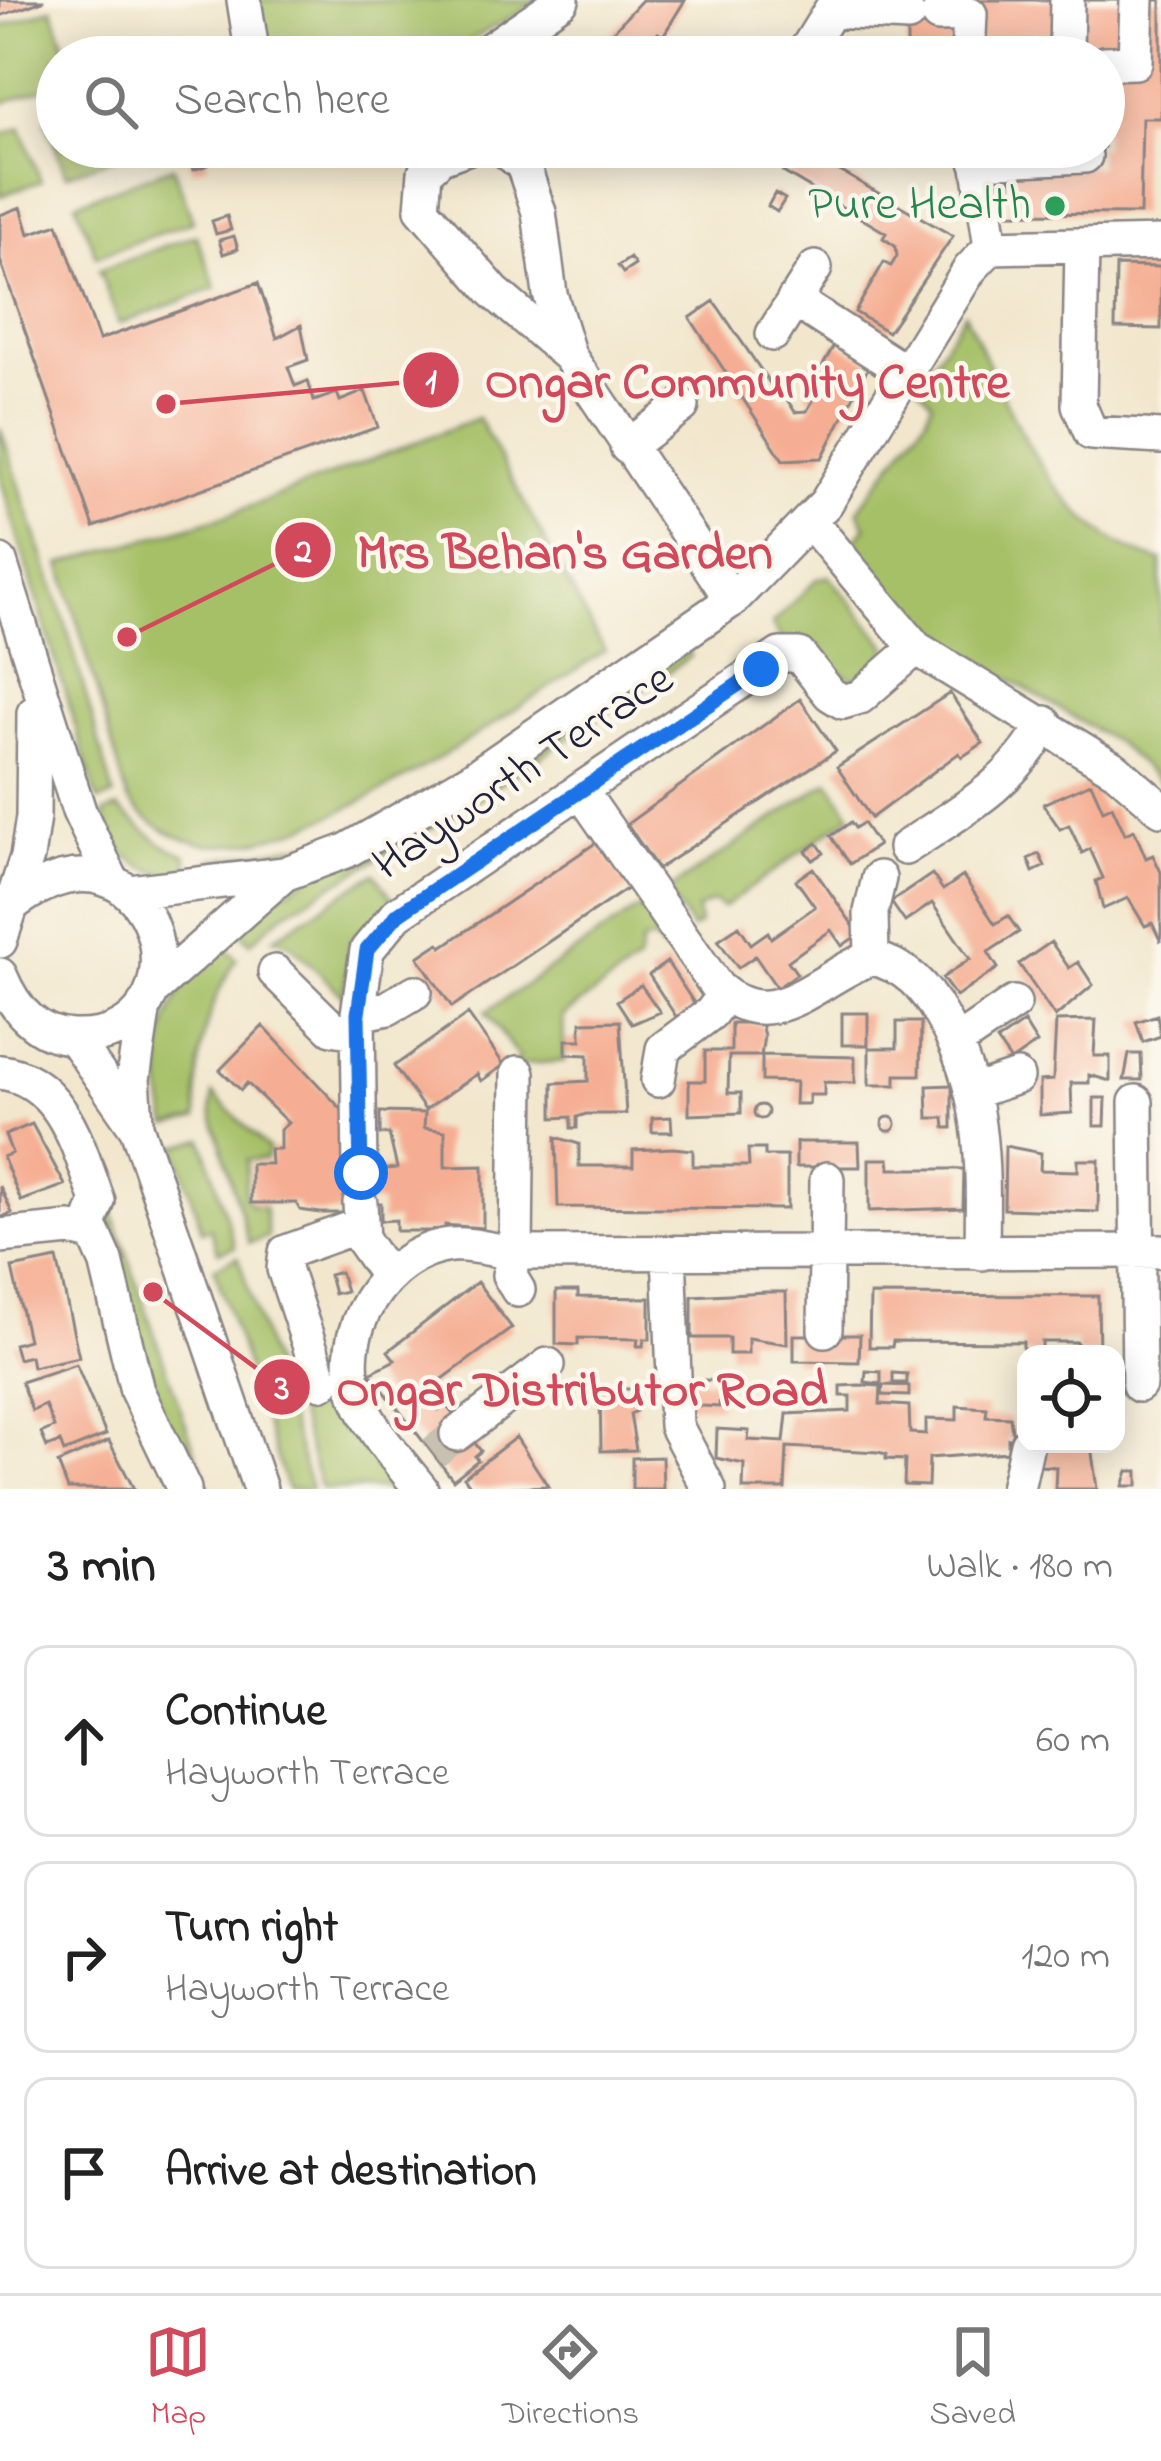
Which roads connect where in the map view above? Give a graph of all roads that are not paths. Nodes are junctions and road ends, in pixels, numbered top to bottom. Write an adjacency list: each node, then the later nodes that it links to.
1 (244, 0): 6 (street)
2 (562, 0): 7 (street)
3 (1067, 0): 10 (street)
4 (1137, 0): 11 (street)
5 (834, 6): 8 (street); 9 (street)
6 (250, 36)
7 (510, 36)
8 (815, 36)
9 (969, 36)
10 (1066, 36)
11 (1125, 62)
12 (429, 168): 21 (street)
13 (524, 168): 21 (street)
14 (978, 168): 17 (street)
15 (1161, 243): 16 (street)
16 (1082, 246): 17 (street); 24 (street)
17 (991, 247): 22 (street)
18 (815, 268): 19 (street)
19 (794, 300): 20 (street); 22 (street)
20 (773, 334)
21 (573, 362): 25 (street)
22 (907, 373): 26 (street)
23 (682, 406): 25 (street)
24 (1161, 437)
25 (627, 447): 28 (street)
26 (810, 521): 28 (street); 29 (street)
27 (0, 562): 30 (street)
28 (732, 600): 35 (street)
29 (916, 648): 31 (street); 32 (street, Hayworth Terrace)
30 (30, 663): 37 (street); 38 (street)
31 (1045, 723): 33 (street); 34 (street)
32 (580, 790): 44 (street); 47 (street, Hayworth Terrace)
33 (1161, 809)
34 (905, 848)
35 (284, 874): 37 (street); 45 (street)
36 (879, 878): 40 (street)
37 (120, 886): 38 (street); 45 (street)
38 (13, 905): 39 (street)
39 (0, 941)
40 (872, 958): 44 (street); 50 (street)
41 (274, 972): 47 (street)
42 (0, 975): 49 (street)
43 (415, 992): 47 (street)
44 (725, 994): 54 (street)
45 (149, 998): 49 (street); 57 (street)
46 (1014, 1003): 50 (street)
47 (357, 1023): 59 (street, Hayworth Terrace)
48 (0, 1026): 49 (street)
49 (57, 1033): 57 (street)
50 (957, 1042): 56 (street)
51 (0, 1072): 60 (street)
52 (518, 1073): 64 (street)
53 (1017, 1077): 56 (street)
54 (658, 1080)
55 (1136, 1102): 63 (street)
56 (978, 1104): 66 (street)
57 (137, 1129): 76 (street)
58 (826, 1179): 62 (street)
59 (360, 1201): 67 (street, Hayworth Terrace); 71 (street)
60 (87, 1230): 61 (street); 75 (street)
61 (0, 1236)
62 (826, 1252): 65 (street); 66 (street); 69 (street)
63 (1149, 1252): 66 (street); 72 (street)
64 (516, 1253): 65 (street); 67 (street); 68 (street)
65 (670, 1253): 77 (street)
66 (982, 1253)
67 (388, 1277): 74 (street)
68 (518, 1290)
69 (825, 1330)
70 (548, 1365): 74 (street)
71 (322, 1384)
72 (1139, 1385)
73 (1025, 1453): 78 (street)
74 (430, 1462)
75 (184, 1489)
76 (260, 1489)
77 (709, 1489)
78 (1017, 1489)

